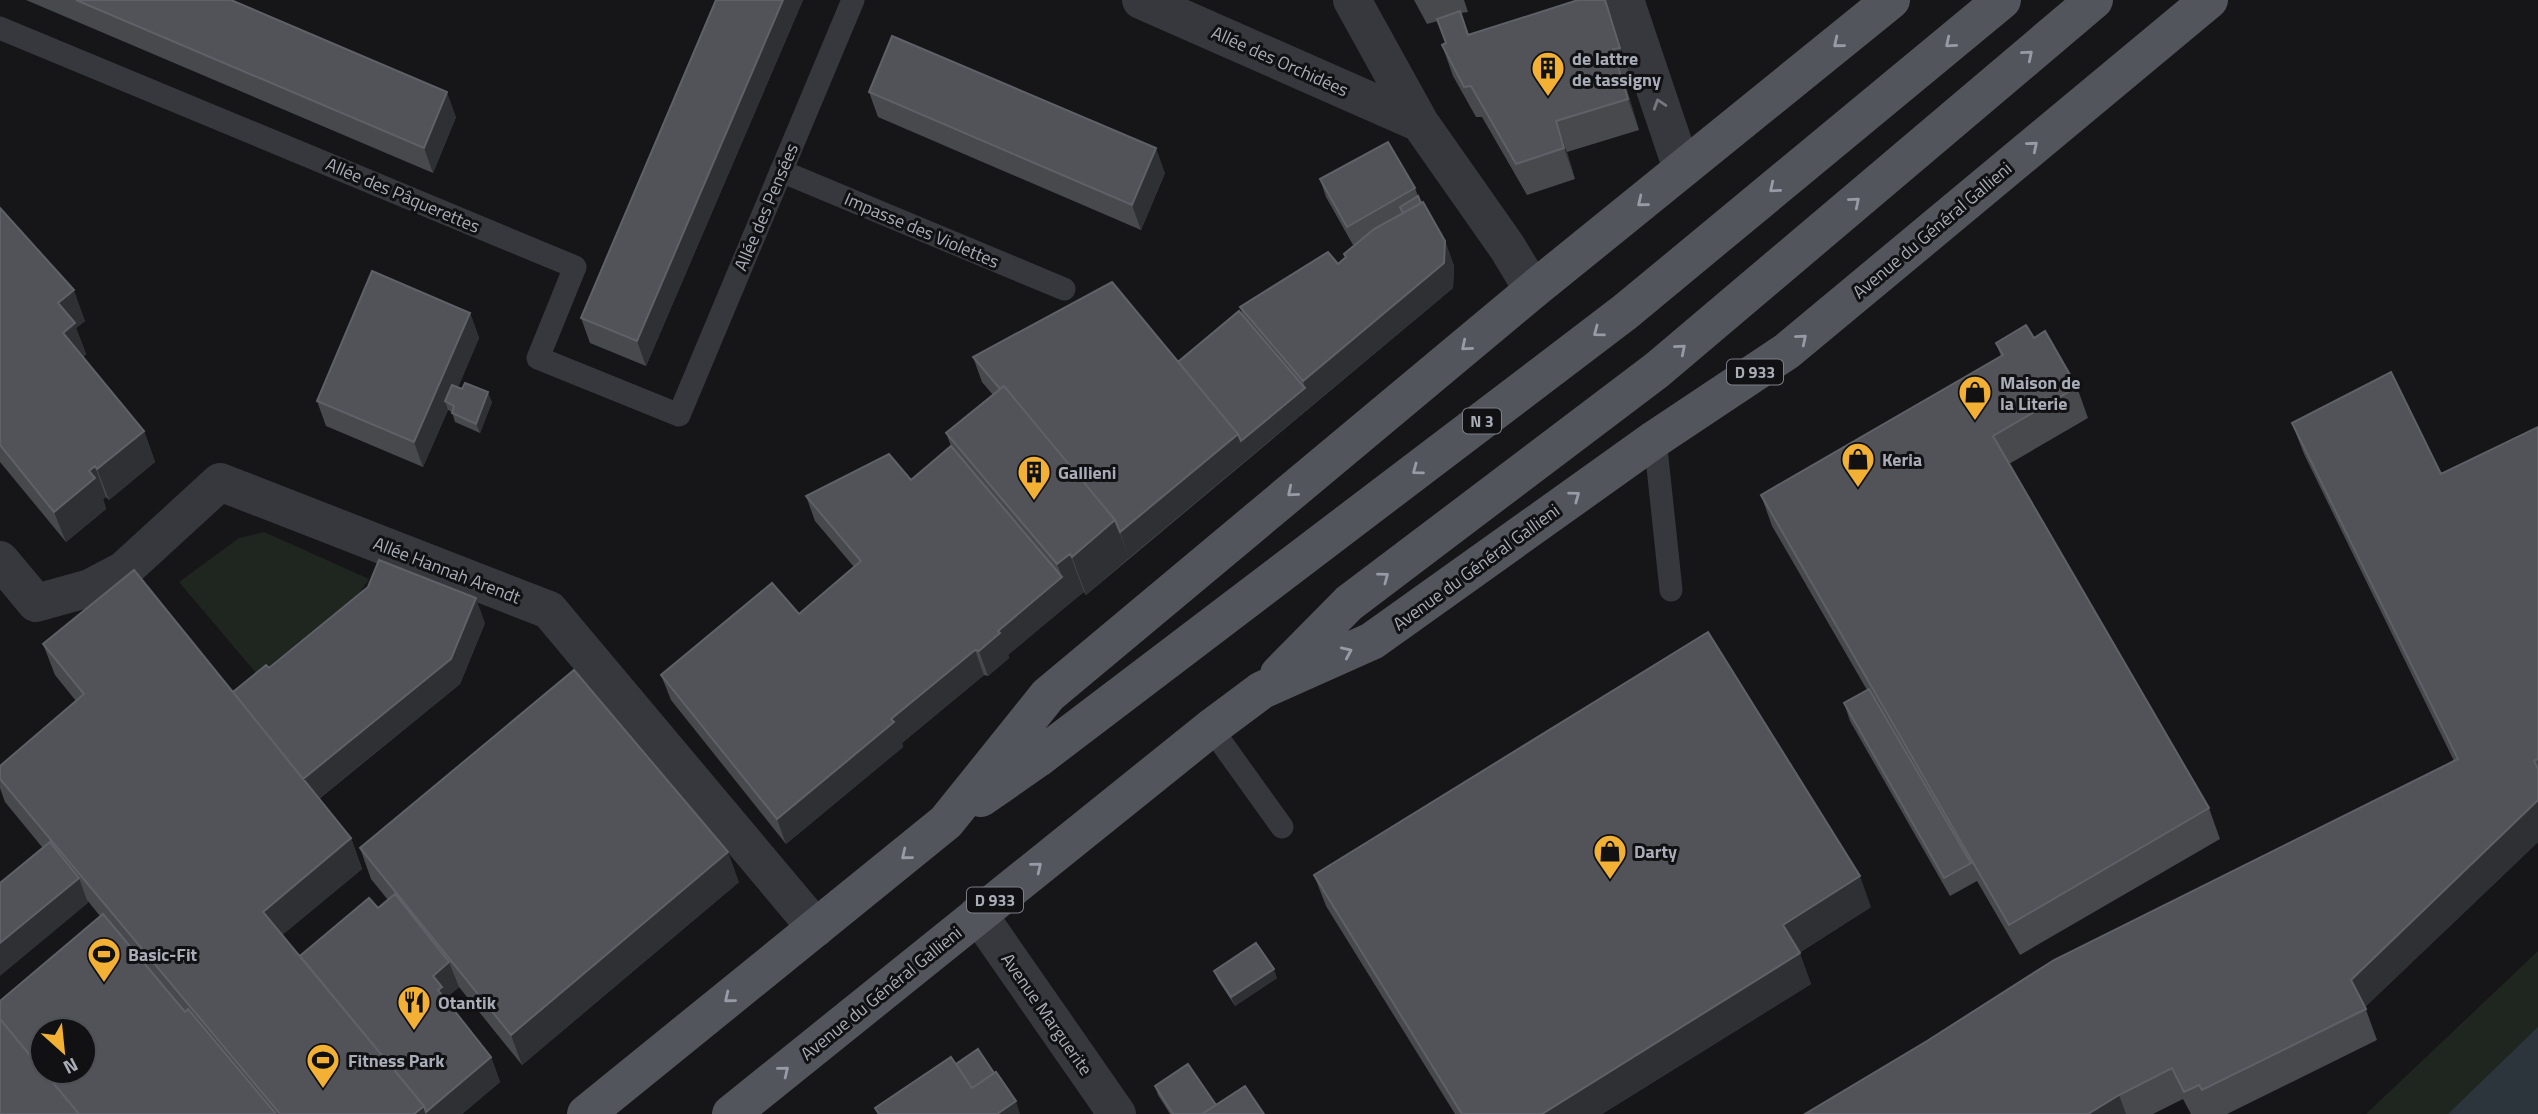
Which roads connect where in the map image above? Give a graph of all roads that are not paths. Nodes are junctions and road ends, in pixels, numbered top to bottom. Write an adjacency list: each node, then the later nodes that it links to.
1 (853, 0): 12 (lane, Allée des Pensées)
2 (1141, 0): 10 (street, Allée des Orchidées)
3 (1353, 0): 10 (street)
4 (1625, 0): 11 (street, one-way to 4)
5 (1891, 0): 11 (main road, one-way to 11)
6 (2002, 0): 21 (main road, N 3, one-way to 21)
7 (2094, 0): 19 (main road, one-way to 7)
8 (2209, 0): 16 (main road, Avenue du Général Gallieni / D 933, one-way to 8)
9 (0, 28): 15 (lane, Allée des Pâquerettes)
10 (1420, 122): 14 (street)
11 (1682, 169): 14 (main road, one-way to 14)
12 (781, 172): 13 (lane, Impasse des Violettes); 15 (lane, Allée des Pensées)
13 (1064, 289)
14 (1534, 290): 21 (main road, one-way to 21)
15 (679, 415)
16 (1655, 439): 18 (lane); 19 (main road, Avenue du Général Gallieni / D 933, one-way to 16)
17 (0, 560): 24 (street, Allée Hannah Arendt)
18 (1671, 590)
19 (1262, 690): 20 (main road, Avenue du Général Gallieni / D 933)
20 (1211, 728): 22 (lane); 23 (main road, Avenue du Général Gallieni / D 933, one-way to 20)
21 (946, 822): 24 (main road, one-way to 24)
22 (1282, 827)
23 (978, 914): 26 (main road, Avenue du Général Gallieni / D 933, one-way to 23); 27 (street, Avenue Marguerite)
24 (816, 928): 25 (main road, one-way to 25)
25 (586, 1114)
26 (730, 1114)
27 (1117, 1114)

